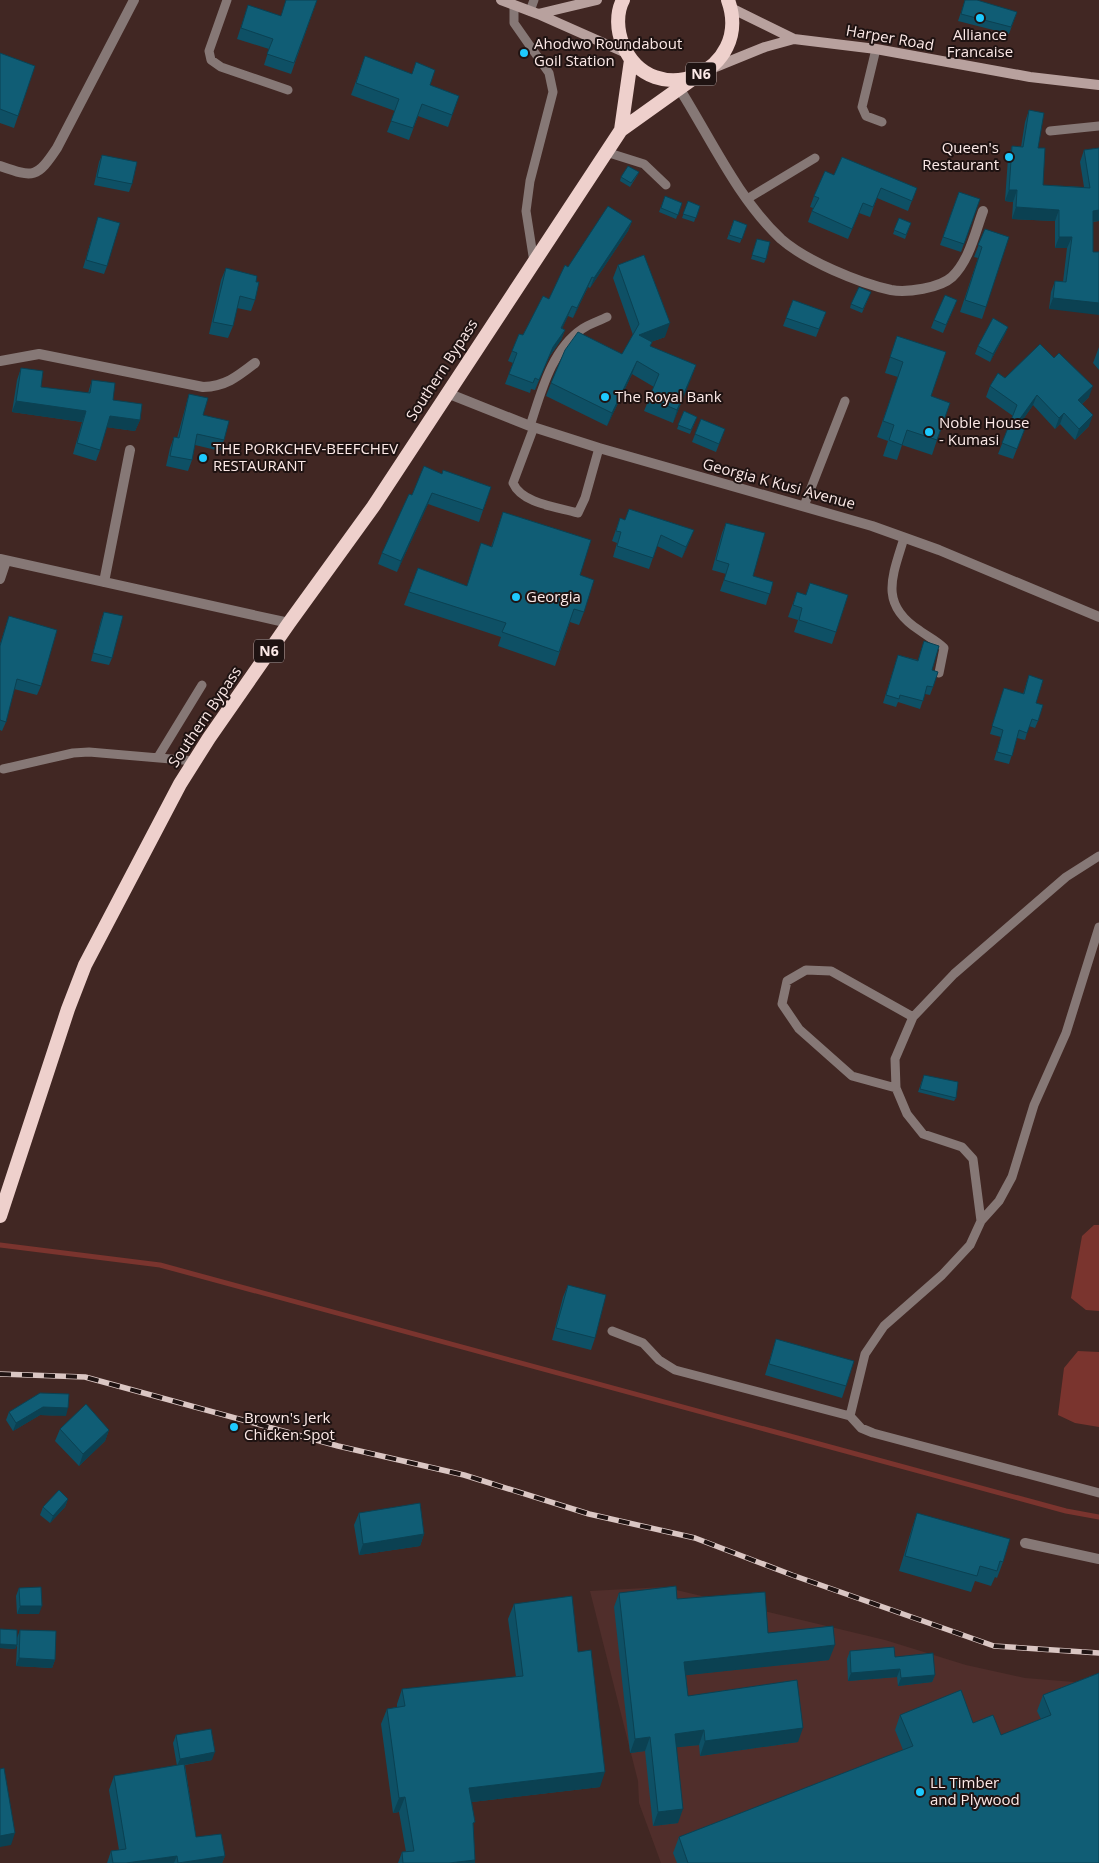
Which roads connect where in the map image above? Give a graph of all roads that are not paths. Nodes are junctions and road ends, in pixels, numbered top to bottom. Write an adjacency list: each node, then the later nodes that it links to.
1 (134, 0): 23 (street)
2 (227, 0): 16 (lane)
3 (500, 0): 8 (main road)
4 (534, 0): 9 (lane)
5 (597, 0): 9 (main road)
6 (623, 0): 12 (highway, N6)
7 (729, 4): 10 (main road, Harper Road); 13 (highway, N6)
8 (514, 5): 9 (main road); 27 (lane)
9 (534, 12): 12 (main road)
10 (794, 39): 11 (main road, Harper Road); 13 (main road, Harper Road)
11 (876, 49): 14 (main road, Harper Road); 17 (lane)
12 (628, 56): 13 (highway, N6); 19 (highway, Southern Bypass / N6)
13 (703, 72): 15 (highway, Southern Bypass / N6)
14 (1099, 85)
15 (679, 88): 19 (highway, Southern Bypass / N6); 25 (street)
16 (288, 90)
17 (882, 122)
18 (1099, 126): 20 (lane)
19 (621, 130): 21 (highway, Southern Bypass / N6)
20 (1050, 131)
21 (606, 152): 24 (lane); 27 (highway, Southern Bypass / N6)
22 (815, 158): 25 (lane)
23 (0, 166)
24 (666, 185)
25 (746, 199): 26 (street)
26 (983, 211)
27 (534, 262): 31 (highway, Southern Bypass / N6)
28 (606, 317): 33 (lane)
29 (0, 361): 30 (street)
30 (255, 363)
31 (447, 393): 33 (street, Georgia K Kusi Avenue); 42 (highway, Southern Bypass / N6)
32 (845, 401): 36 (lane)
33 (532, 427): 34 (street, Georgia K Kusi Avenue); 34 (lane)
34 (599, 448): 36 (street, Georgia K Kusi Avenue)
35 (130, 450): 40 (street)
36 (804, 506): 37 (street, Georgia K Kusi Avenue)
37 (904, 538): 41 (street, Georgia K Kusi Avenue); 43 (lane)
38 (3, 560): 39 (street); 40 (street)
39 (0, 579)
40 (104, 582): 42 (street)
41 (1099, 617)
42 (289, 623): 46 (highway, Southern Bypass / N6)
43 (939, 673)
44 (202, 685): 45 (lane)
45 (158, 757): 46 (lane); 47 (lane)
46 (194, 761): 52 (highway, Southern Bypass / N6)
47 (3, 769)
48 (1099, 856): 50 (lane)
49 (1099, 928): 53 (lane)
50 (913, 1017): 51 (lane); 51 (lane)
51 (896, 1088): 53 (lane)
52 (0, 1216)
53 (981, 1221): 55 (lane)
54 (612, 1330): 55 (lane)
55 (850, 1416): 56 (lane)
56 (1099, 1493)
57 (1025, 1543): 58 (street)
58 (1099, 1559)

